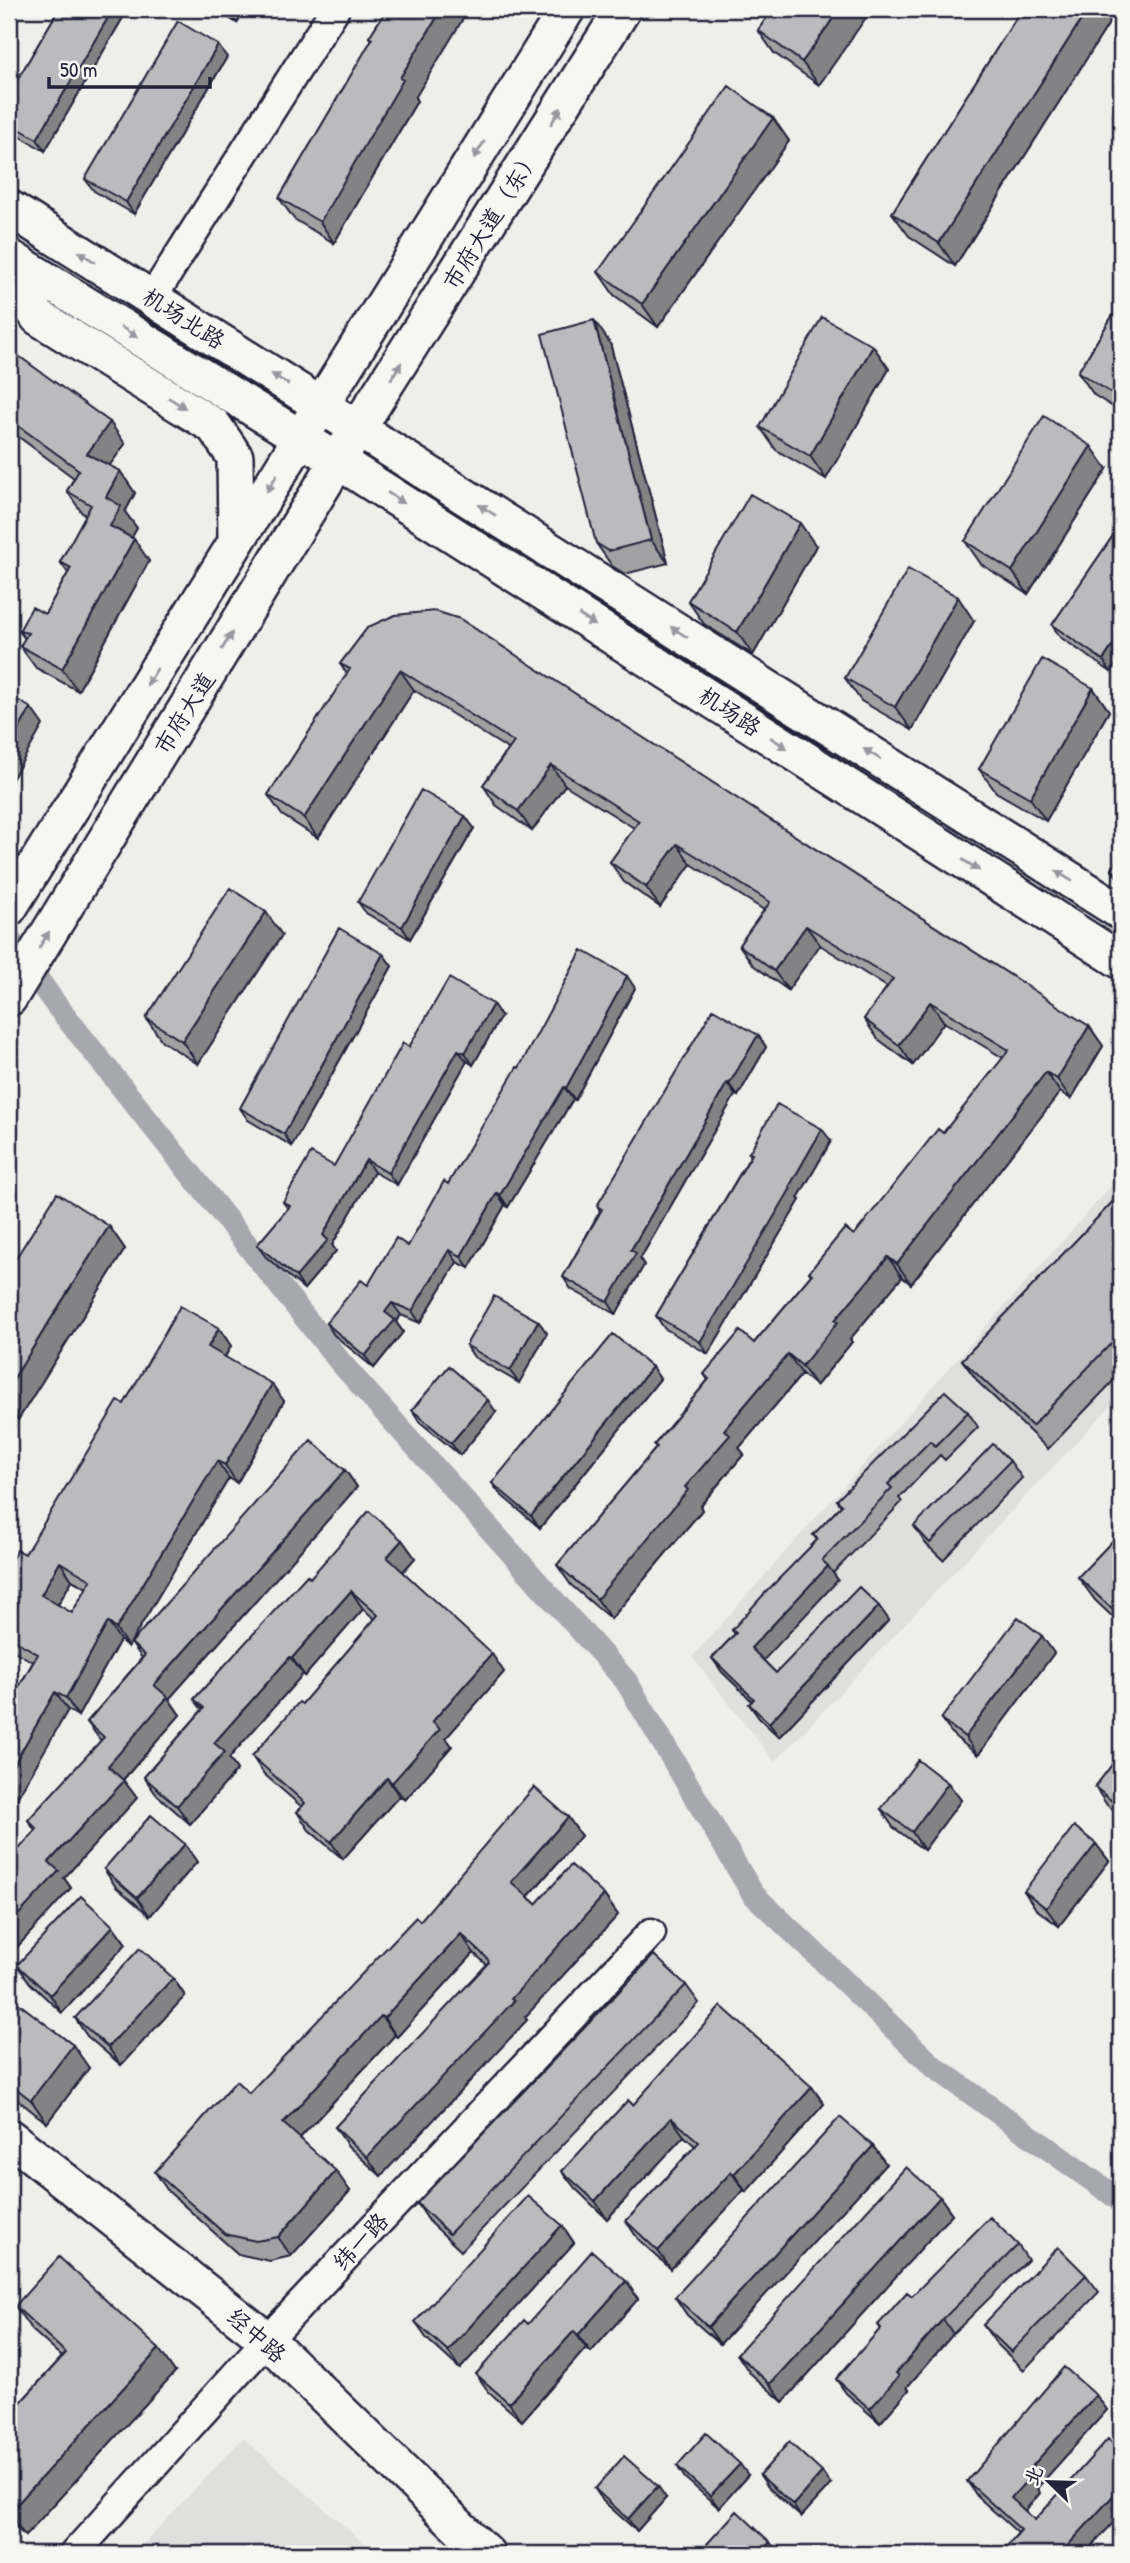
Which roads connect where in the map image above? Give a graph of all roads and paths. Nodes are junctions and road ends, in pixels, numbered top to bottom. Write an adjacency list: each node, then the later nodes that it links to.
1 (335, 9): 7 (street)
2 (567, 9): 8 (main road, 市府大道（东）, one-way to 8)
3 (623, 9): 9 (main road, 市府大道（东）, one-way to 3)
4 (9, 208): 7 (main road, 机场北路, one-way to 4)
5 (9, 257): 10 (main road, 机场北路, one-way to 10)
6 (9, 273): 12 (main road, one-way to 12)
7 (152, 298): 8 (main road, 机场北路, one-way to 7)
8 (322, 405): 9 (main road, 机场北路); 10 (main road, 市府大道)
9 (358, 428): 11 (main road, 市府大道); 14 (main road, 机场路, one-way to 9)
10 (300, 437): 11 (main road, 机场北路); 12 (main road, 市府大道, one-way to 12)
11 (338, 461): 15 (main road, 机场路, one-way to 15); 16 (main road, 市府大道, one-way to 11)
12 (236, 541): 13 (main road, 市府大道, one-way to 13)
13 (9, 908)
14 (1121, 912)
15 (1121, 961)
16 (9, 998)
17 (651, 1933): 19 (street, 纬一路)
18 (9, 2137): 19 (main road, 经中路)
19 (267, 2340): 20 (street, 纬一路); 21 (main road, 经中路)
20 (74, 2554)
21 (487, 2554)

